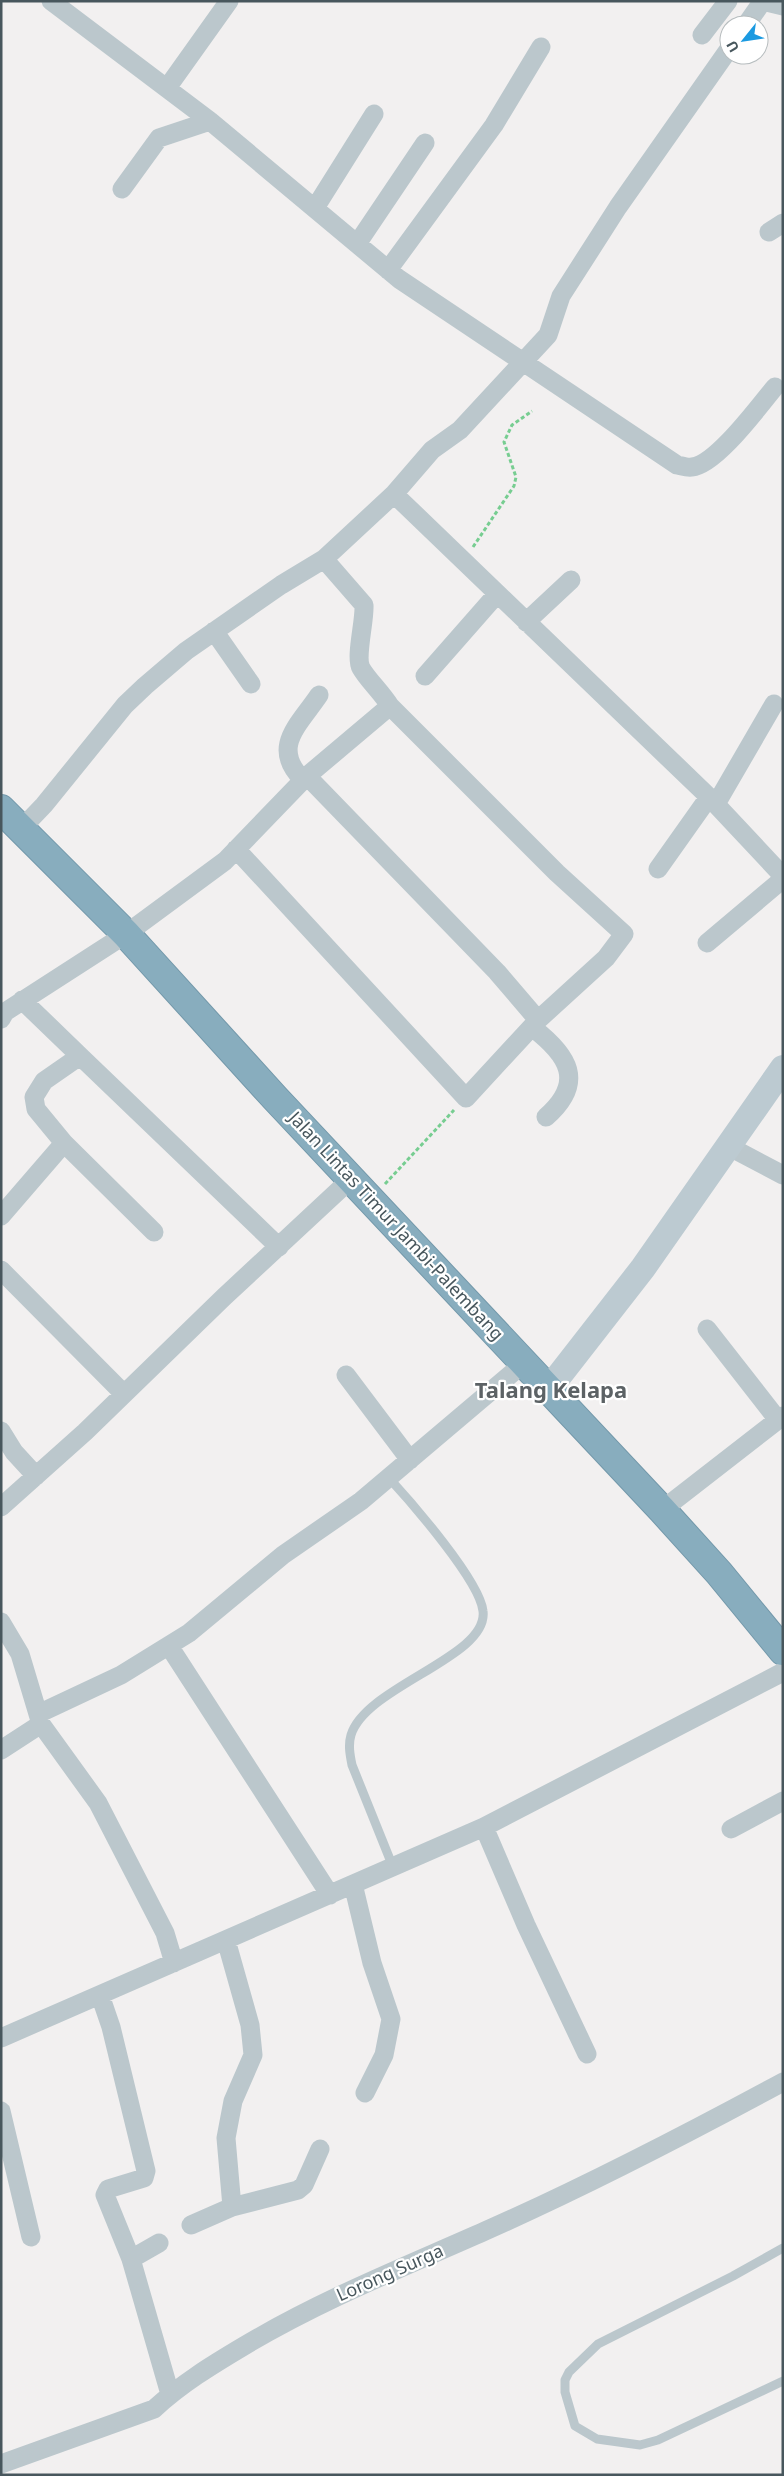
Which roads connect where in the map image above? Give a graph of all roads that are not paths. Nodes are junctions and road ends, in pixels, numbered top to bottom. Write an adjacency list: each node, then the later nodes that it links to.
1 (51, 1): 10 (street)
2 (229, 1): 10 (street)
3 (728, 1): 7 (street)
4 (762, 2): 5 (street); 6 (street)
5 (783, 6)
6 (753, 15)
7 (702, 35)
8 (541, 47): 17 (street)
9 (719, 63): 18 (street)
10 (167, 88): 12 (street)
11 (374, 114): 15 (street)
12 (210, 121): 14 (street); 15 (street)
13 (425, 143): 16 (street)
14 (122, 189)
15 (314, 208): 16 (street)
16 (357, 244): 17 (street)
17 (388, 270): 18 (street)
18 (523, 361): 19 (street); 20 (street)
19 (775, 387)
20 (394, 494): 21 (street); 23 (street)
21 (324, 559): 25 (street); 30 (street)
22 (571, 580): 24 (street)
23 (497, 594): 24 (street); 26 (street)
24 (526, 622): 32 (street)
25 (214, 631): 27 (street); 33 (street)
26 (425, 676)
27 (251, 684)
28 (319, 695): 31 (street)
29 (774, 704): 32 (street)
30 (390, 706): 31 (street); 41 (street)
31 (305, 778): 34 (street); 41 (street)
32 (712, 800): 35 (street); 36 (street)
33 (11, 822): 37 (highway, Jalan Lintas Timur Jambi-Palembang)
34 (236, 849): 37 (street); 41 (street)
35 (658, 869)
36 (783, 877): 38 (street)
37 (126, 934): 39 (street); 48 (highway, Jalan Lintas Timur Jambi-Palembang)
38 (707, 943)
39 (22, 1000): 40 (street); 42 (street)
40 (1, 1019)
41 (536, 1024): 44 (street)
42 (80, 1056): 45 (street); 51 (street)
43 (783, 1068): 46 (street)
44 (546, 1117)
45 (64, 1143): 49 (street); 50 (street)
46 (728, 1146): 47 (street); 56 (street)
47 (783, 1175)
48 (352, 1178): 51 (street); 54 (highway, Jalan Lintas Timur Jambi-Palembang)
49 (1, 1216)
50 (154, 1232)
51 (279, 1247): 57 (street)
52 (1, 1270): 57 (street)
53 (707, 1329): 58 (street)
54 (524, 1363): 56 (highway, Jalan Lintas Timur Jambi-Palembang); 60 (street)
55 (346, 1375): 60 (street)
56 (548, 1390): 64 (highway, Jalan Lintas Timur Jambi-Palembang)
57 (124, 1394): 61 (street)
58 (780, 1418): 64 (street)
59 (1, 1431): 61 (street)
60 (410, 1460): 62 (street)
61 (36, 1476): 63 (street)
62 (389, 1478): 66 (street); 74 (lane)
63 (1, 1507)
64 (662, 1510): 67 (highway, Jalan Lintas Timur Jambi-Palembang)
65 (1, 1622): 69 (street)
66 (169, 1646): 69 (street); 76 (street)
67 (783, 1651)
68 (783, 1672): 72 (street)
69 (39, 1719): 70 (street); 78 (street)
70 (1, 1750)
71 (783, 1801): 73 (street)
72 (484, 1827): 74 (street); 81 (street)
73 (731, 1829)
74 (393, 1867): 75 (street)
75 (353, 1884): 76 (street); 83 (street)
76 (330, 1895): 77 (street)
77 (226, 1940): 78 (street); 86 (street)
78 (174, 1963): 79 (street)
79 (100, 1995): 80 (street); 91 (street)
80 (1, 2038)
81 (587, 2054)
82 (783, 2082): 93 (street, Lorong Surga)
83 (365, 2093)
84 (1, 2111): 88 (street)
85 (320, 2150): 86 (street)
86 (232, 2207): 87 (street)
87 (191, 2225)
88 (31, 2237)
89 (158, 2243): 91 (street)
90 (783, 2248): 92 (lane)
91 (131, 2259): 93 (street)
92 (783, 2381)
93 (170, 2394): 94 (street, Lorong Surga)
94 (1, 2464)

